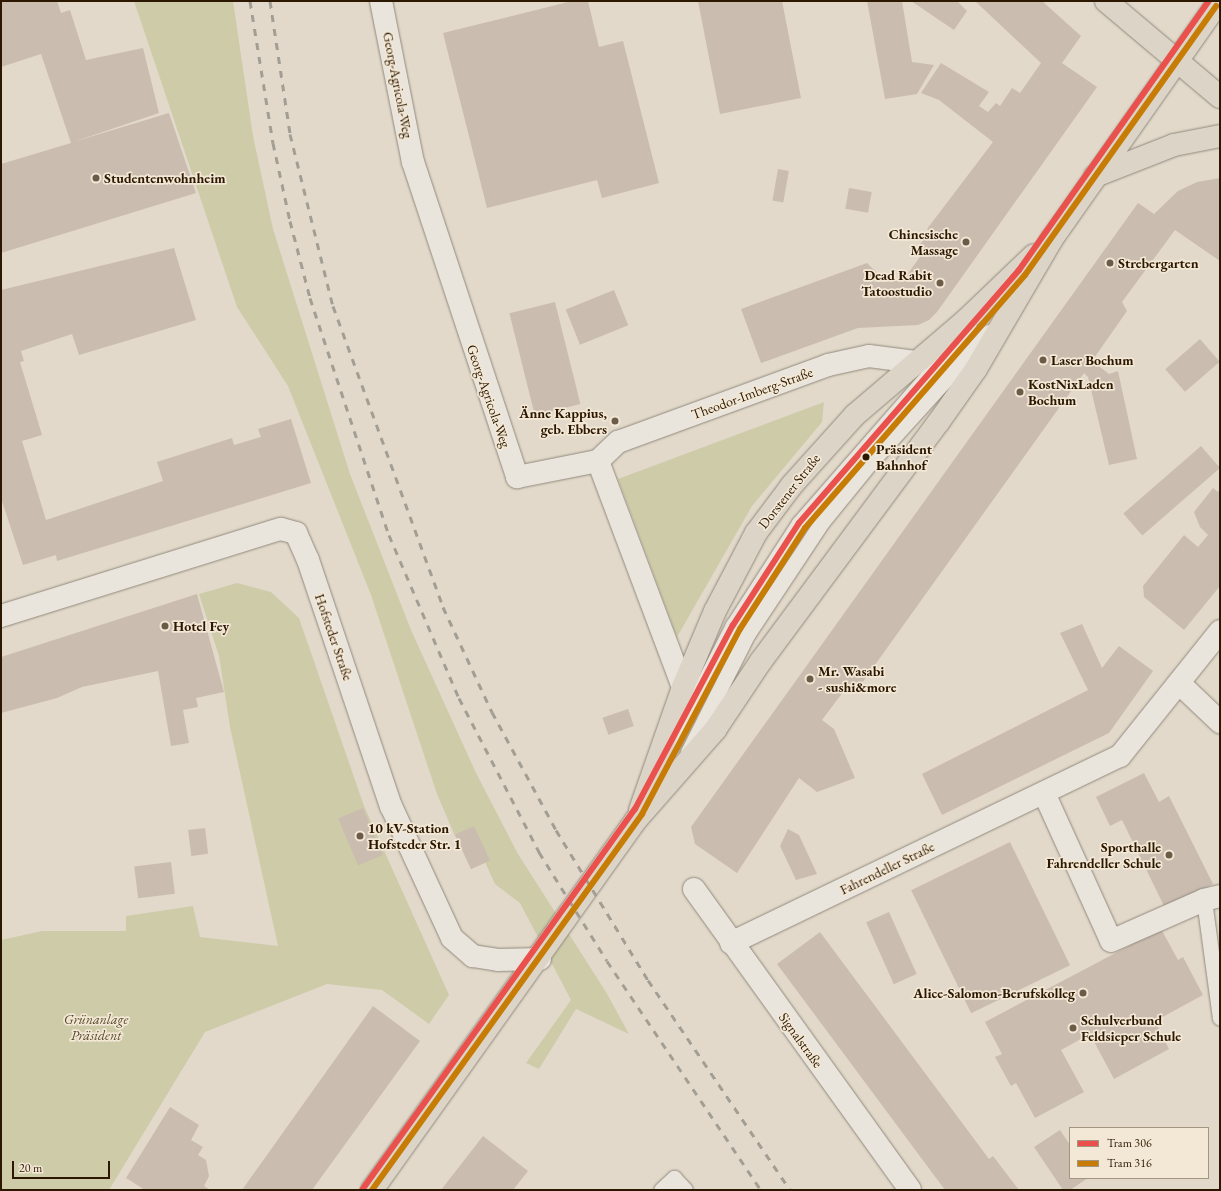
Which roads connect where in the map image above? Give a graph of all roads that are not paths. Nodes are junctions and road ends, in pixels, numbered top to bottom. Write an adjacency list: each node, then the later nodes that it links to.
1 (381, 1): 12 (street, Georg-Agricola-Weg)
2 (1106, 1): 4 (main road)
3 (1215, 5): 4 (main road, Dorstener Straße)
4 (1175, 63): 5 (main road); 7 (main road, Dorstener Straße)
5 (1220, 98)
6 (1220, 136): 7 (main road)
7 (1095, 176): 8 (main road, Dorstener Straße)
8 (1052, 239): 9 (main road, Dorstener Straße); 10 (main road, Dorstener Straße)
9 (1019, 270): 11 (main road, Dorstener Straße); 19 (lane)
10 (1015, 301): 18 (main road, Dorstener Straße); 18 (lane)
11 (916, 362): 12 (street, Theodor-Imberg-Straße); 16 (main road, Dorstener Straße)
12 (598, 461): 16 (street)
13 (1, 616): 25 (street, Hofsteder Straße)
14 (1220, 632): 15 (street, Fahrendeller Straße)
15 (1179, 683): 17 (street); 20 (street, Fahrendeller Straße)
16 (683, 687): 19 (main road, Dorstener Straße)
17 (1220, 722)
18 (672, 779): 21 (main road, Dorstener Straße)
19 (646, 790): 21 (main road, Dorstener Straße)
20 (1044, 793): 23 (street); 24 (street, Fahrendeller Straße)
21 (636, 820): 25 (main road, Dorstener Straße)
22 (694, 889): 24 (street, Signalstraße)
23 (1212, 898): 26 (lane)
24 (730, 944): 30 (street, Signalstraße)
25 (540, 959): 27 (main road, Dorstener Straße)
26 (1220, 1018)
27 (372, 1190)
28 (661, 1190): 29 (lane)
29 (685, 1190)
30 (910, 1190)

